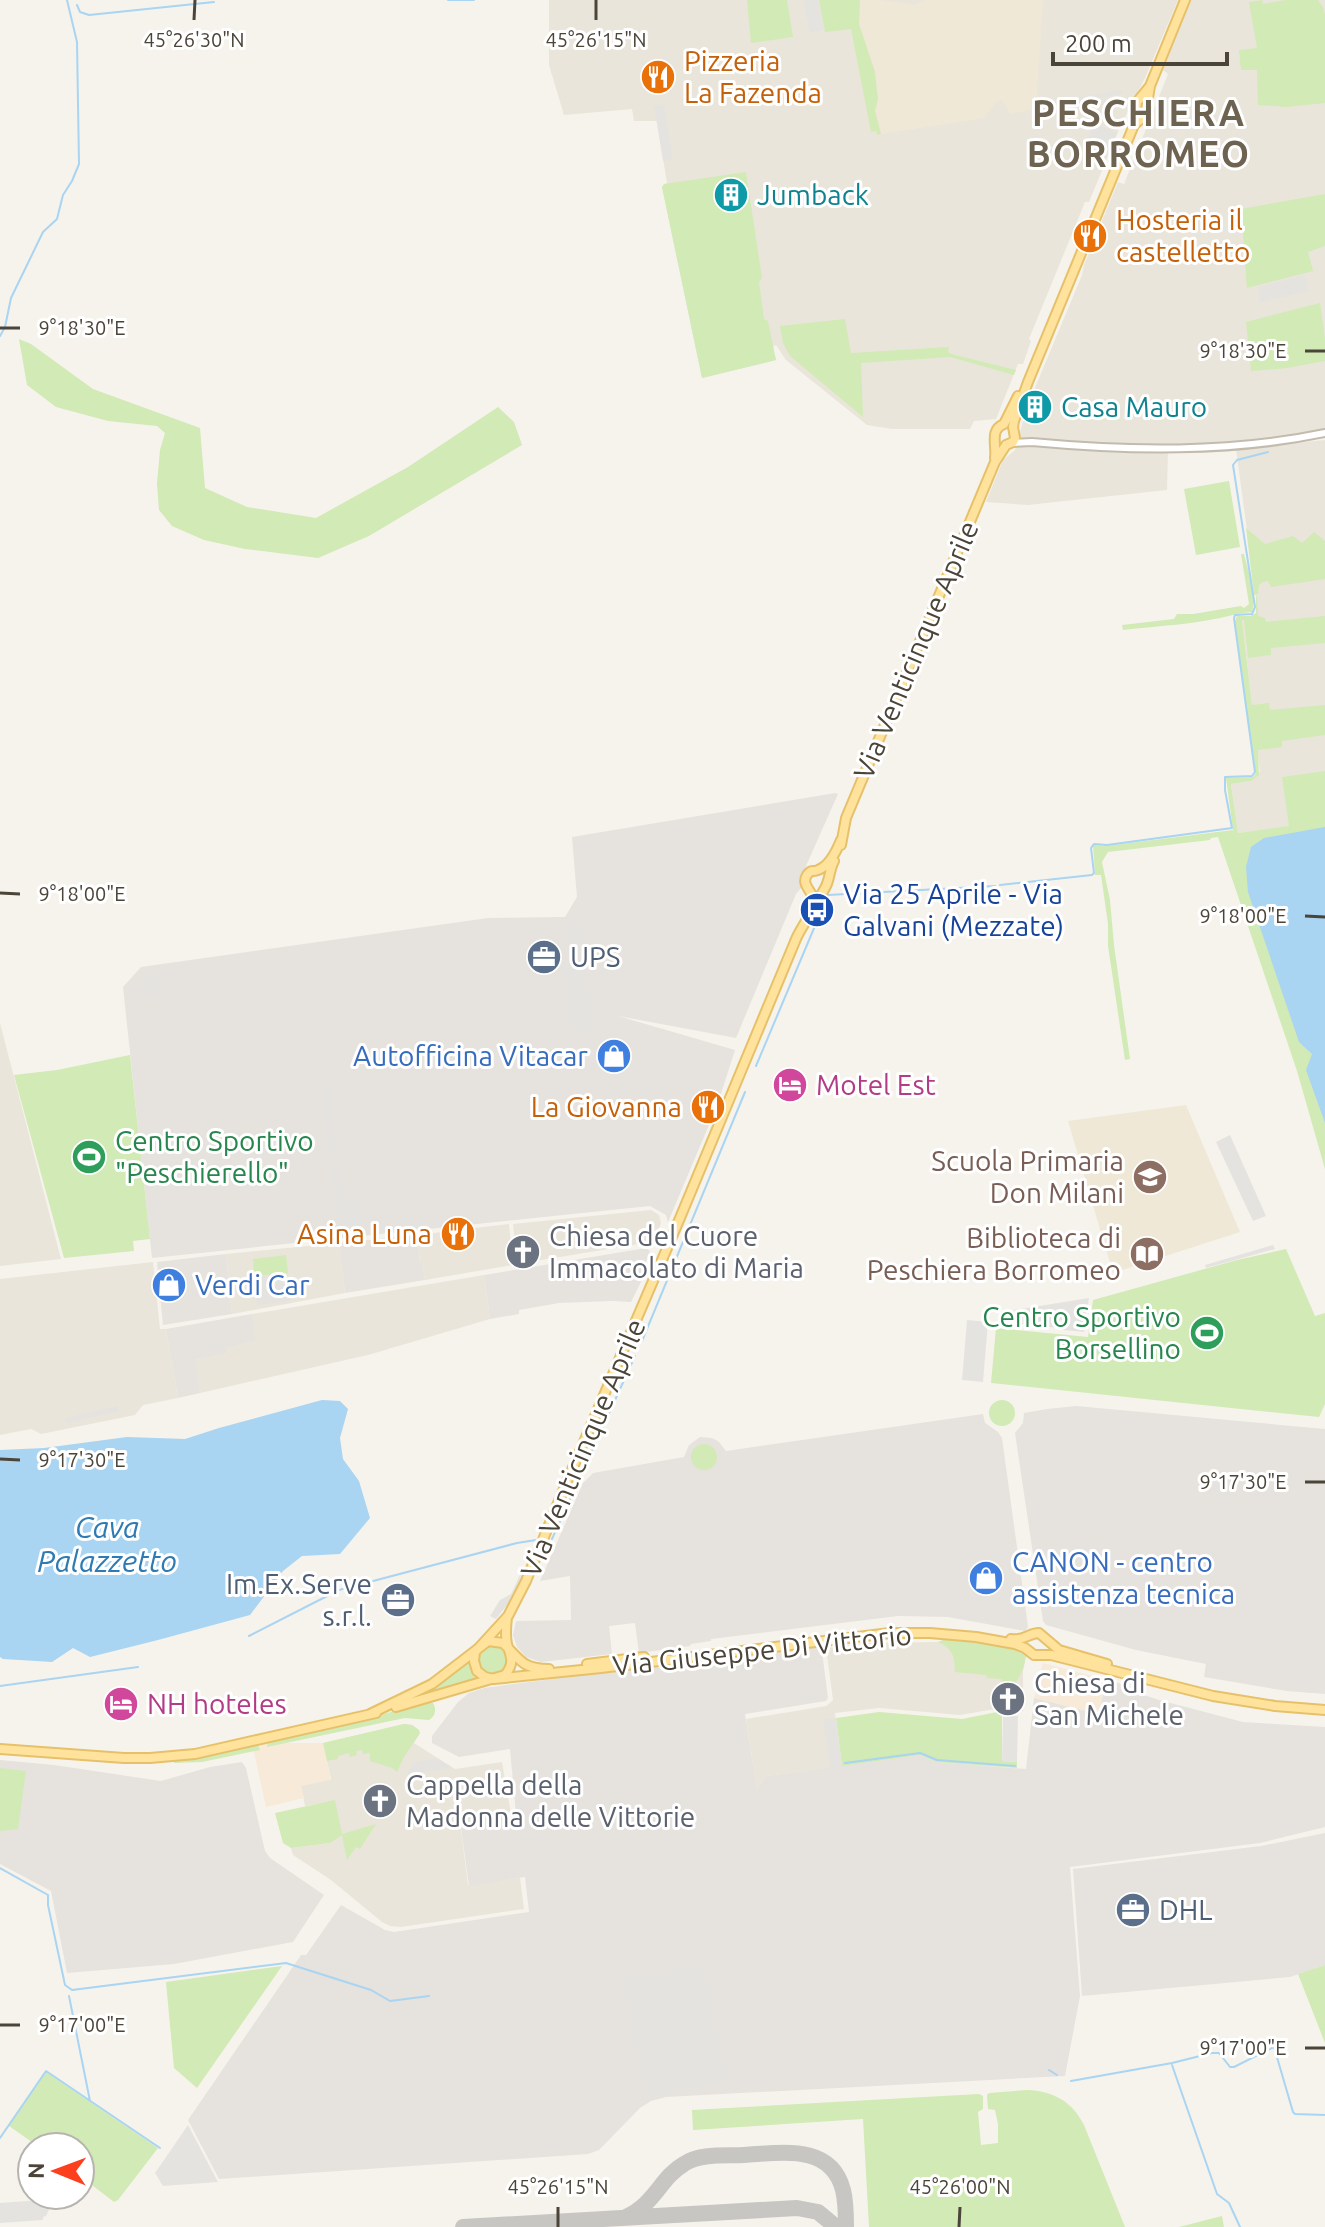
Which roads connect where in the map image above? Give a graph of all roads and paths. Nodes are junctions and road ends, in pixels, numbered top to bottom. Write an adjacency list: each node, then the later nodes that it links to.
1 (1185, 0): 2 (main road)
2 (1028, 382): 3 (main road); 3 (main road)
3 (1011, 427): 5 (main road); 6 (street); 7 (main road)
4 (1325, 433): 6 (street)
5 (997, 441): 7 (main road); 8 (main road, Via Venticinque Aprile)
6 (1032, 442): 7 (street)
7 (1009, 444): 8 (main road, Via Venticinque Aprile)
8 (995, 462): 9 (main road, Via Venticinque Aprile)
9 (841, 840): 10 (main road, Via Venticinque Aprile); 11 (main road, Via Venticinque Aprile)
10 (822, 867): 11 (main road); 12 (main road)
11 (827, 880): 13 (main road)
12 (808, 888): 13 (main road); 14 (main road, Via Venticinque Aprile)
13 (823, 890): 14 (main road, Via Venticinque Aprile)
14 (804, 924): 15 (main road, Via Venticinque Aprile)
15 (508, 1616): 18 (main road, Via Venticinque Aprile); 19 (main road, Via Venticinque Aprile)
16 (1027, 1638): 17 (main road, Via Giuseppe Di Vittorio); 19 (main road, Via Giuseppe Di Vittorio); 20 (main road)
17 (1046, 1638): 21 (main road); 22 (main road, Via Giuseppe Di Vittorio)
18 (479, 1646): 19 (main road); 23 (main road); 25 (main road, Via Venticinque Aprile)
19 (509, 1649): 23 (main road)
20 (1027, 1649): 21 (main road, Via Giuseppe Di Vittorio); 23 (main road, Via Giuseppe Di Vittorio)
21 (1042, 1653): 22 (main road, Via Giuseppe Di Vittorio)
22 (1137, 1676): 24 (main road, Via Giuseppe Di Vittorio)
23 (495, 1679): 25 (main road, Via Giuseppe Di Vittorio)
24 (1325, 1710)
25 (370, 1714): 26 (main road)
26 (0, 1749)

